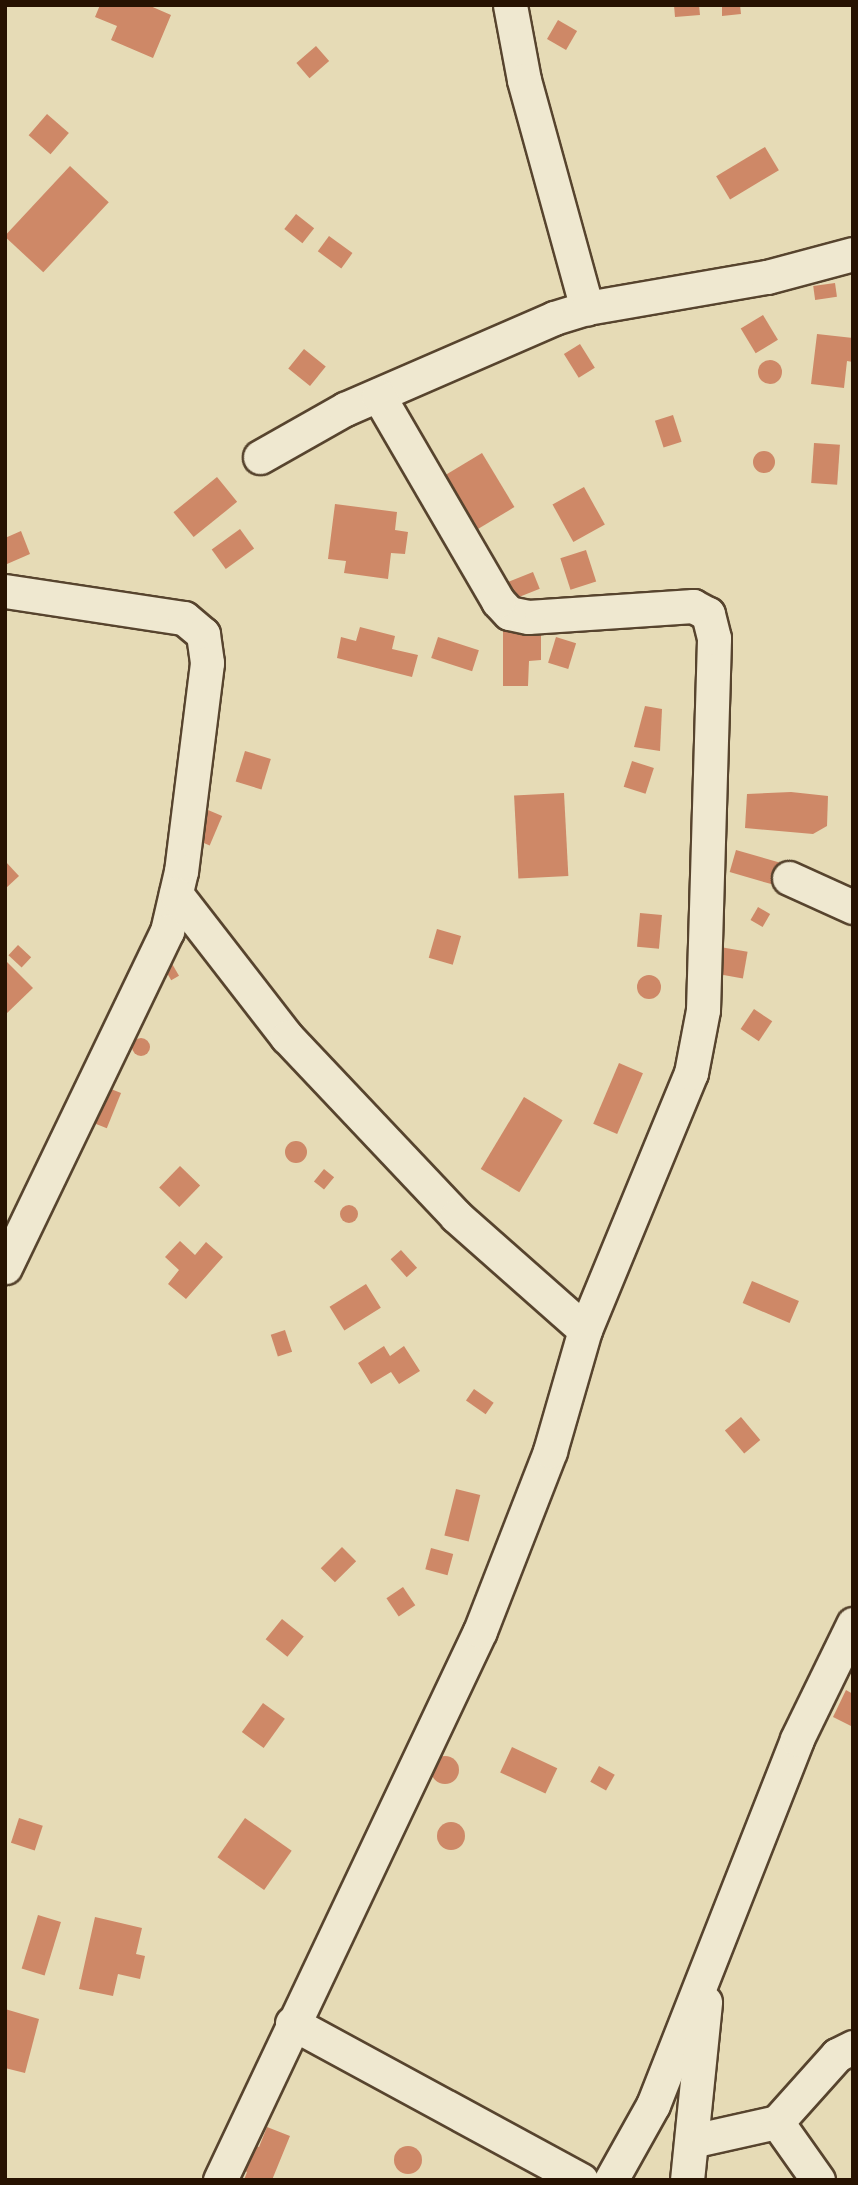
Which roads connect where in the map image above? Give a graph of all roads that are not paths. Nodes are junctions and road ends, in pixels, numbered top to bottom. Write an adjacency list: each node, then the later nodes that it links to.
1 (510, 5): 3 (street)
2 (853, 254): 3 (street)
3 (587, 308): 4 (street)
4 (378, 395): 5 (street); 11 (street)
5 (260, 457)
6 (5, 591): 8 (street)
7 (789, 878): 9 (street)
8 (176, 894): 10 (street); 11 (street)
9 (853, 907)
10 (5, 1267)
11 (585, 1330): 14 (street)
12 (853, 1624): 13 (street)
13 (709, 1961): 17 (street); 20 (street)
14 (292, 2024): 18 (street); 19 (street)
15 (853, 2047): 16 (street)
16 (777, 2122): 17 (street); 22 (street)
17 (692, 2141): 21 (street)
18 (220, 2180)
19 (581, 2180)
20 (611, 2180)
21 (687, 2180)
22 (818, 2180)

